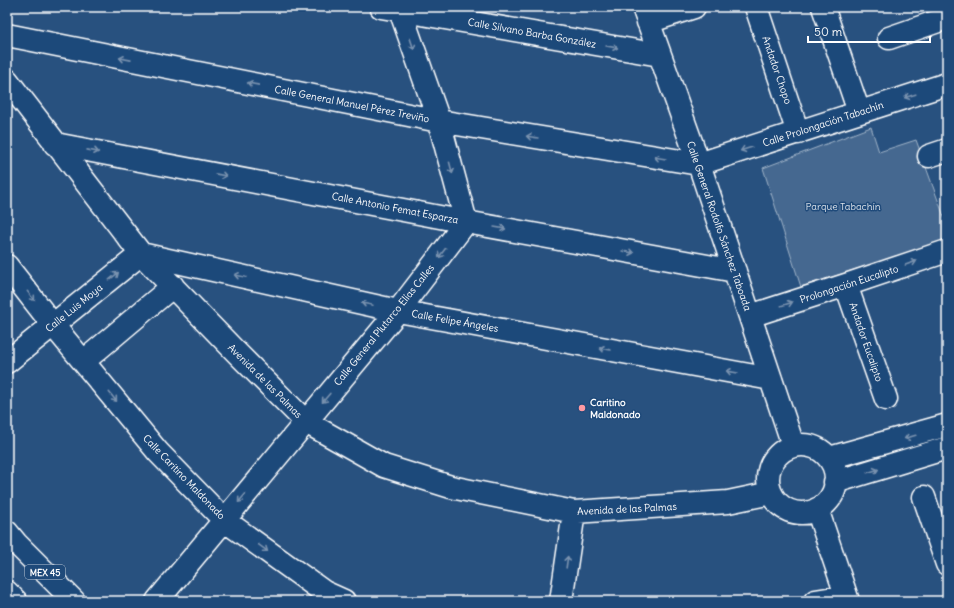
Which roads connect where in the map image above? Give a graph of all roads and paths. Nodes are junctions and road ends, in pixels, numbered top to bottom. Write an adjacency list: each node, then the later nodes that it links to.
1 (694, 7): 5 (street)
2 (756, 7): 14 (street, Andador Chopo)
3 (823, 7): 12 (street)
4 (393, 8): 9 (street, Calle Silvano Barba González, one-way to 9); 13 (street, one-way to 13)
5 (646, 14): 9 (street, Calle General Rodolfo Sánchez Taboada)
6 (947, 18): 8 (street)
7 (7, 35): 13 (street, Calle General Manuel Pérez Treviño, one-way to 7)
8 (889, 38)
9 (660, 55): 16 (street, Calle General Rodolfo Sánchez Taboada)
10 (7, 80): 15 (street, Avenida de las Palmas)
11 (947, 84): 12 (street, Calle Prolongación Tabachín, one-way to 12)
12 (859, 112): 14 (street, Calle Prolongación Tabachín)
13 (438, 121): 16 (street, Calle General Manuel Pérez Treviño, one-way to 13); 17 (street, one-way to 17)
14 (798, 133): 16 (street, Calle Prolongación Tabachín, one-way to 16)
15 (55, 144): 17 (street, Calle Antonio Femat Esparza, one-way to 17); 19 (street, Avenida de las Palmas)
16 (698, 164): 21 (street, Calle General Rodolfo Sánchez Taboada)
17 (466, 222): 21 (street, Calle Antonio Femat Esparza, one-way to 21); 24 (street, Calle General Plutarco Elías Calles, one-way to 24)
18 (947, 251): 22 (street, Prolongación Eucalipto, one-way to 18)
19 (141, 254): 23 (street, Avenida de las Palmas); 24 (street, Calle Felipe Ángeles, one-way to 19); 26 (street, Calle Luis Moya, one-way to 19)
20 (7, 266): 26 (street, Calle Caritino Maldonado, one-way to 26)
21 (735, 271): 25 (street, Calle General Rodolfo Sánchez Taboada)
22 (846, 285): 25 (street, Prolongación Eucalipto, one-way to 22); 30 (street, Andador Eucalipto)
23 (173, 286): 27 (street); 31 (street, Avenida de las Palmas)
24 (398, 310): 29 (street, Calle Felipe Ángeles, one-way to 24); 31 (street, Calle General Plutarco Elías Calles, one-way to 31)
25 (750, 316): 29 (street, Calle General Rodolfo Sánchez Taboada)
26 (53, 325): 27 (street, Calle Caritino Maldonado); 28 (street, Calle Luis Moya)
27 (84, 361): 41 (street, Calle Caritino Maldonado, one-way to 41)
28 (7, 362)
29 (771, 379): 33 (street, Calle General Rodolfo Sánchez Taboada)
30 (886, 400)
31 (306, 422): 40 (street, Avenida de las Palmas); 41 (street, Calle General Plutarco Elías Calles, one-way to 41)
32 (947, 426): 35 (street, one-way to 35)
33 (793, 445): 35 (street); 37 (street)
34 (947, 448): 36 (street, one-way to 34)
35 (829, 458): 36 (street)
36 (835, 482): 39 (street)
37 (771, 493): 39 (street); 40 (street, Avenida de las Palmas)
38 (924, 497): 43 (street)
39 (817, 509): 45 (street)
40 (574, 512): 50 (street, one-way to 40)
41 (224, 520): 48 (street, Calle General Plutarco Elías Calles); 49 (street, Calle Caritino Maldonado, one-way to 49)
42 (7, 532): 47 (street, MEX 45)
43 (947, 564)
44 (7, 592): 46 (street)
45 (847, 599): 51 (street)
46 (16, 601)
47 (74, 601)
48 (157, 601)
49 (344, 601)
50 (561, 601)
51 (815, 601)

